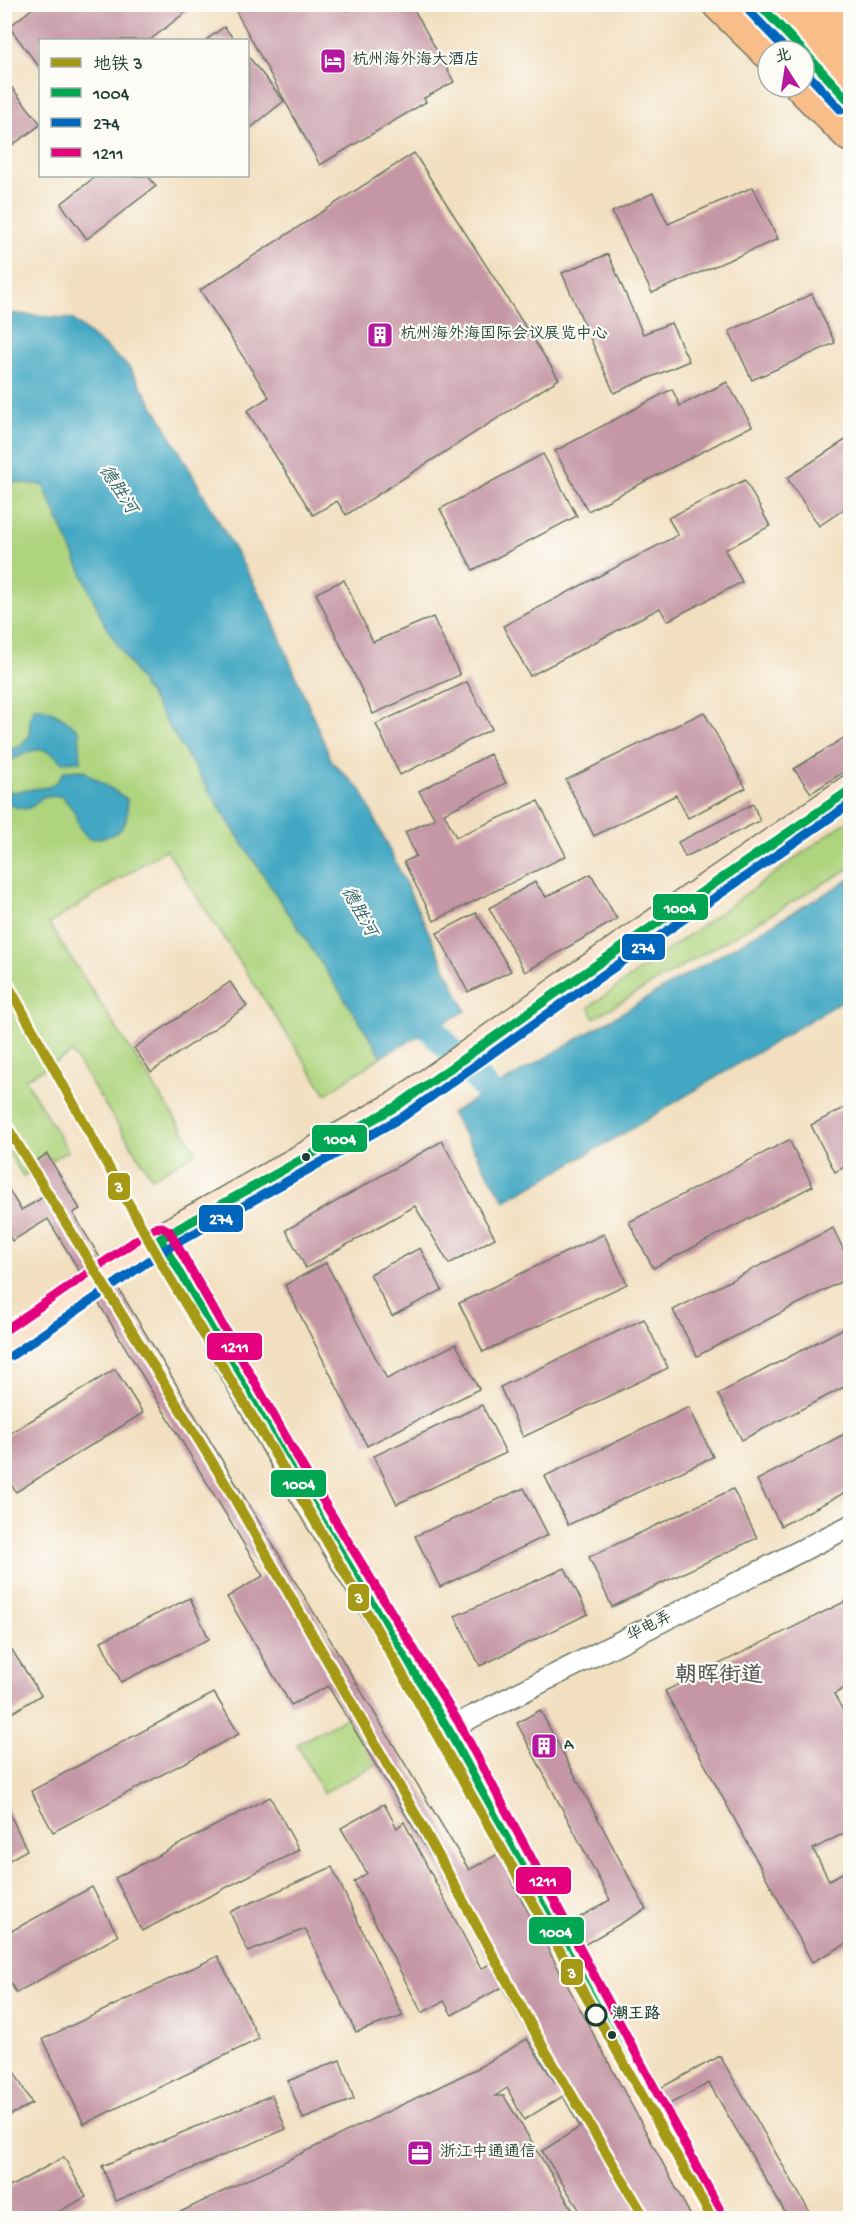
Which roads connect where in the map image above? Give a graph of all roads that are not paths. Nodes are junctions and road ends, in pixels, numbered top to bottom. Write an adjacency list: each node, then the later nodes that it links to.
1 (719, 4): 7 (main road)
2 (759, 4): 6 (main road)
3 (790, 4): 9 (main road)
4 (833, 4): 5 (main road)
5 (850, 23)
6 (791, 39)
7 (756, 40)
8 (816, 66): 11 (main road)
9 (850, 71)
10 (814, 99): 12 (main road)
11 (850, 102)
12 (850, 135)
13 (850, 790): 14 (street)
14 (160, 1239): 15 (street); 17 (street)
15 (4, 1346)
16 (850, 1526): 17 (street, 华电弄)
17 (448, 1729): 18 (street)
18 (710, 2218)

